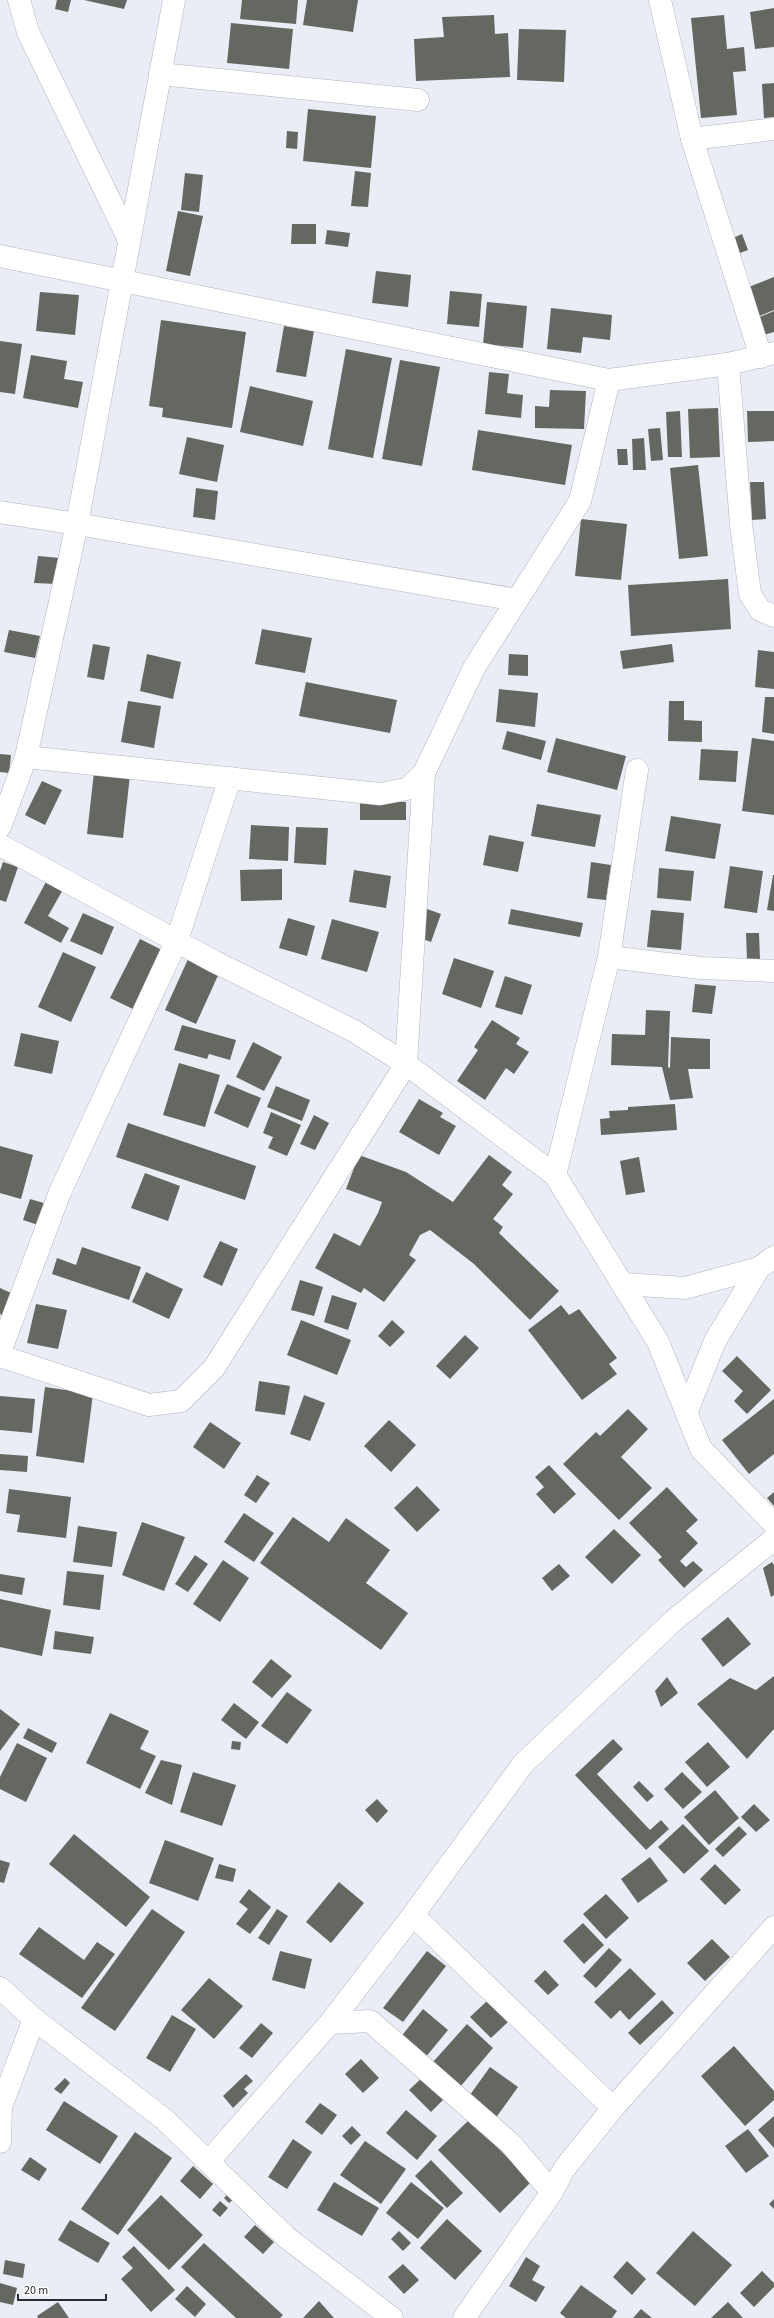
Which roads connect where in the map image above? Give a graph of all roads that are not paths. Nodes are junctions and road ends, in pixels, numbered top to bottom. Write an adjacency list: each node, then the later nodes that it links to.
1 (19, 0): 8 (street)
2 (174, 0): 4 (street)
3 (660, 0): 7 (street)
4 (160, 74): 5 (street); 8 (street)
5 (418, 100)
6 (774, 129): 7 (street)
7 (692, 139): 11 (street)
8 (129, 240): 10 (street)
9 (0, 256): 10 (street)
10 (122, 281): 13 (street); 15 (street)
11 (768, 355): 12 (street)
12 (728, 364): 13 (street); 17 (street)
13 (609, 380): 16 (street)
14 (0, 512): 15 (street)
15 (77, 524): 16 (street); 18 (street)
16 (517, 600): 20 (street)
17 (774, 616)
18 (26, 757): 21 (street); 22 (street)
19 (637, 770): 26 (street)
20 (424, 773): 21 (street); 28 (street)
21 (230, 778): 25 (street)
22 (8, 781): 23 (street)
23 (0, 827)
24 (0, 845): 25 (street)
25 (177, 940): 28 (street); 32 (street)
26 (610, 957): 27 (street); 29 (street)
27 (774, 971)
28 (406, 1064): 29 (street); 33 (street)
29 (556, 1175): 31 (street)
30 (767, 1262): 31 (street); 34 (street)
31 (622, 1284): 34 (street)
32 (0, 1352)
33 (0, 1356)
34 (687, 1411): 35 (street)
35 (774, 1524)
36 (774, 1539): 37 (street)
37 (413, 1915): 41 (street); 43 (street)
38 (774, 1927): 43 (street)
39 (0, 1988): 40 (street)
40 (34, 2019): 42 (street); 45 (street)
41 (330, 2024): 45 (street); 46 (street)
42 (0, 2107): 44 (street)
43 (613, 2108): 46 (street)
44 (0, 2142)
45 (209, 2161): 47 (street)
46 (552, 2192): 48 (street)
47 (386, 2316)
48 (464, 2318)

